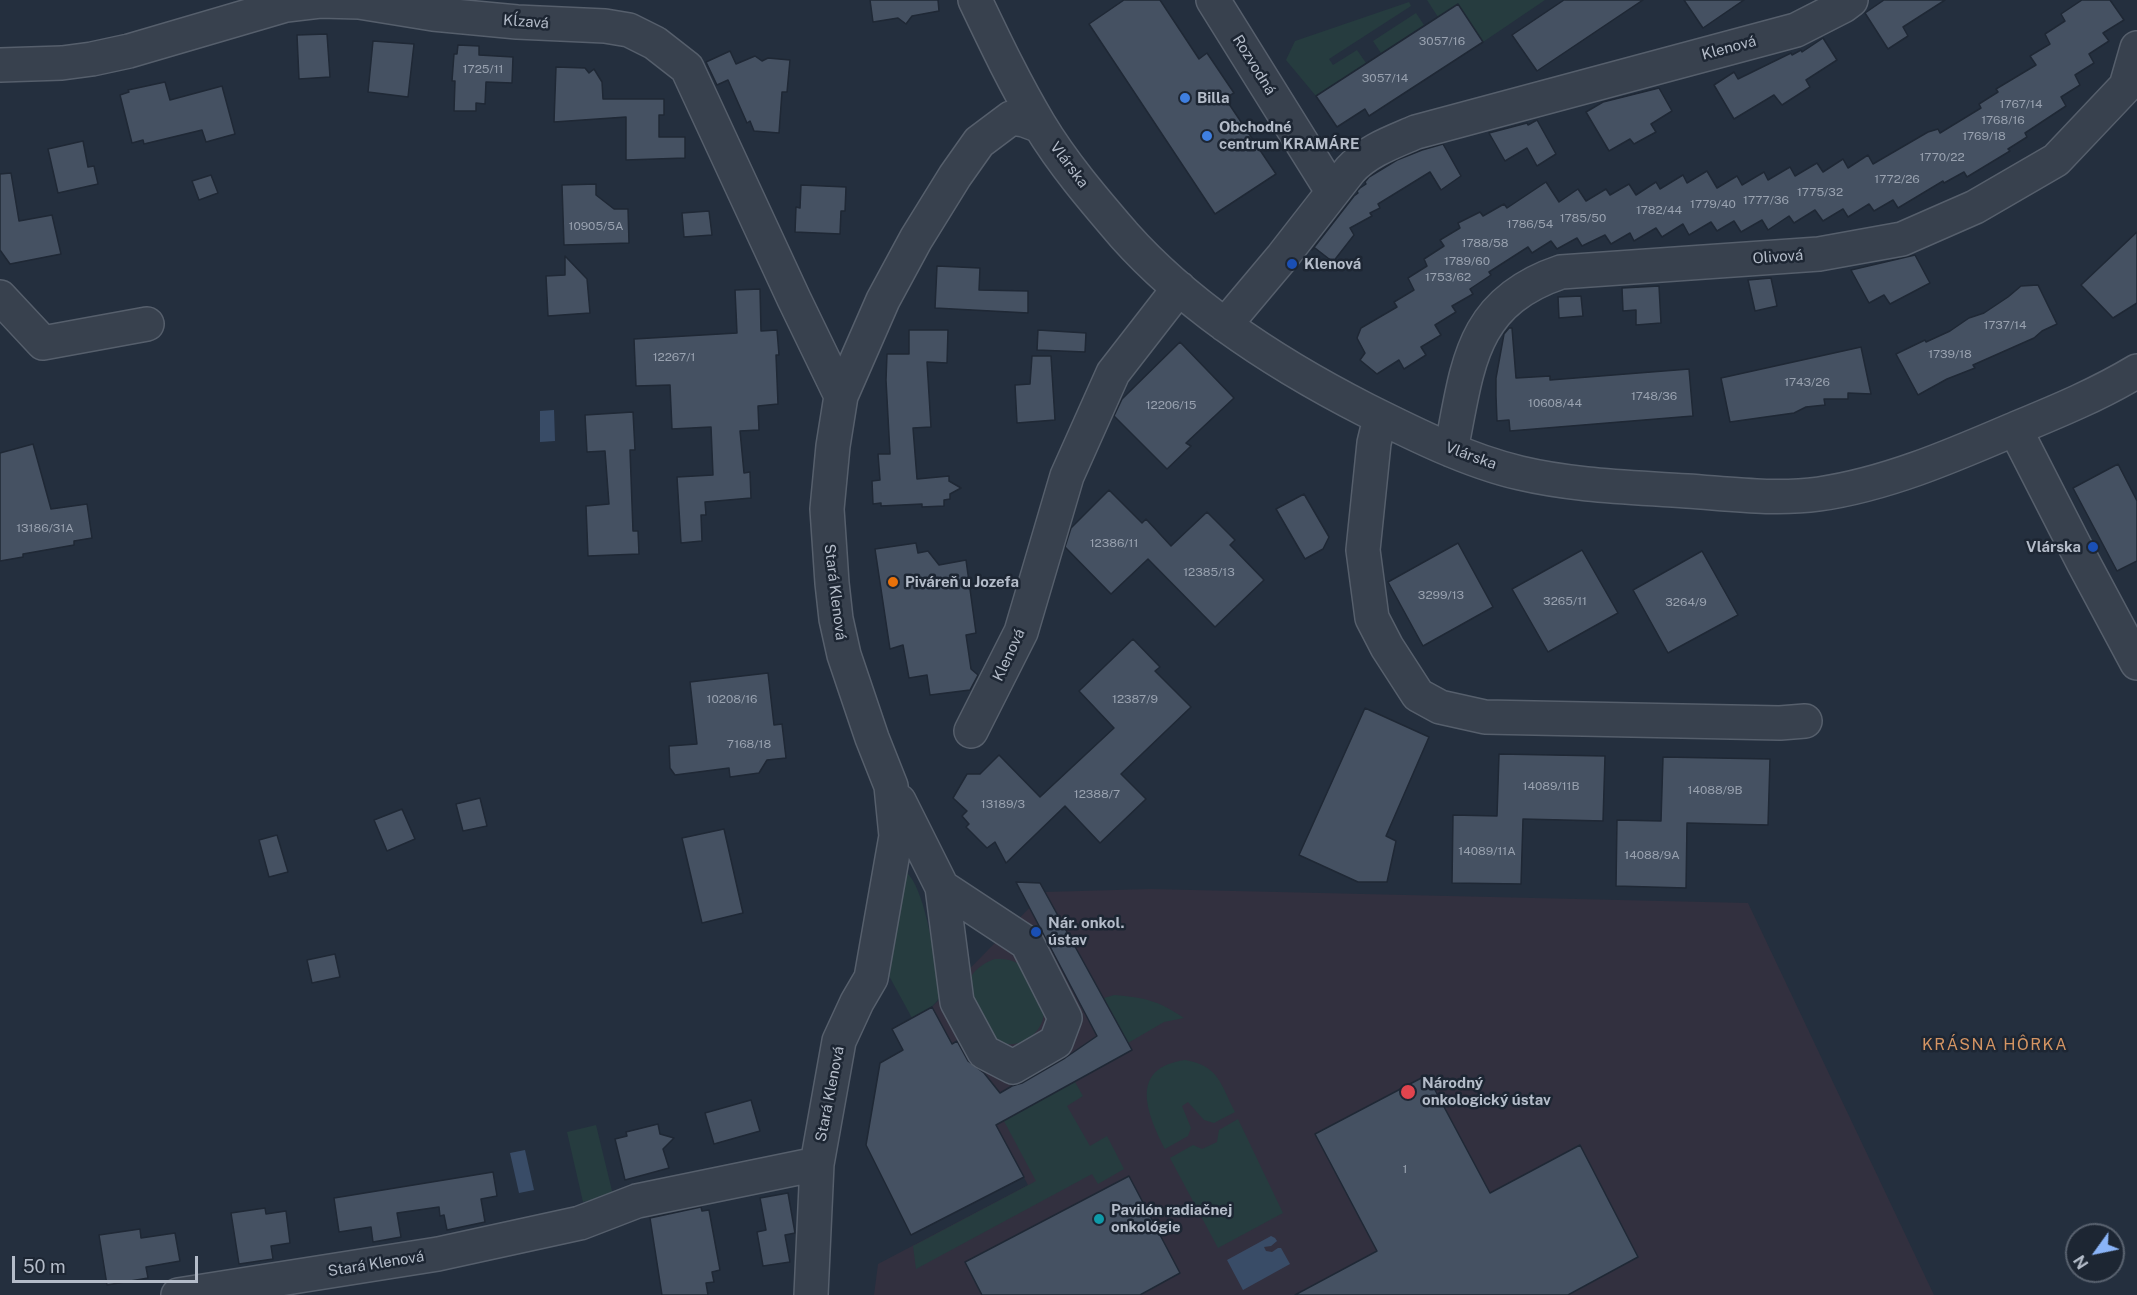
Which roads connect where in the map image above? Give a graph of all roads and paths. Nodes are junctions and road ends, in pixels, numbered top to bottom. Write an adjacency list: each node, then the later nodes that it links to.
1 (975, 0): 6 (street, Vlárska)
2 (1214, 0): 7 (street, Rozvodná)
3 (1851, 0): 7 (street, Klenová)
4 (2137, 48): 16 (street, Olivová)
5 (0, 65): 13 (street, Kĺzavá)
6 (1040, 126): 8 (street, Vlárska); 13 (street, Stará Klenová)
7 (1332, 191): 11 (street, Klenová)
8 (1179, 288): 11 (street, Vlárska); 19 (street, Klenová)
9 (0, 297): 10 (street)
10 (147, 324)
11 (1226, 325): 14 (street, Vlárska)
12 (2137, 372): 15 (street, Vlárska)
13 (841, 396): 20 (street, Stará Klenová)
14 (1380, 418): 16 (street, Vlárska); 18 (street)
15 (2015, 429): 16 (street, Vlárska); 17 (street)
16 (1452, 450)
17 (2137, 663)
18 (1805, 721)
19 (971, 731)
20 (891, 786): 21 (street); 22 (street, Stará Klenová)
21 (942, 887): 21 (street)
22 (817, 1164): 23 (street, Stará Klenová); 24 (street, Stará Klenová)
23 (177, 1295)
24 (810, 1295)

